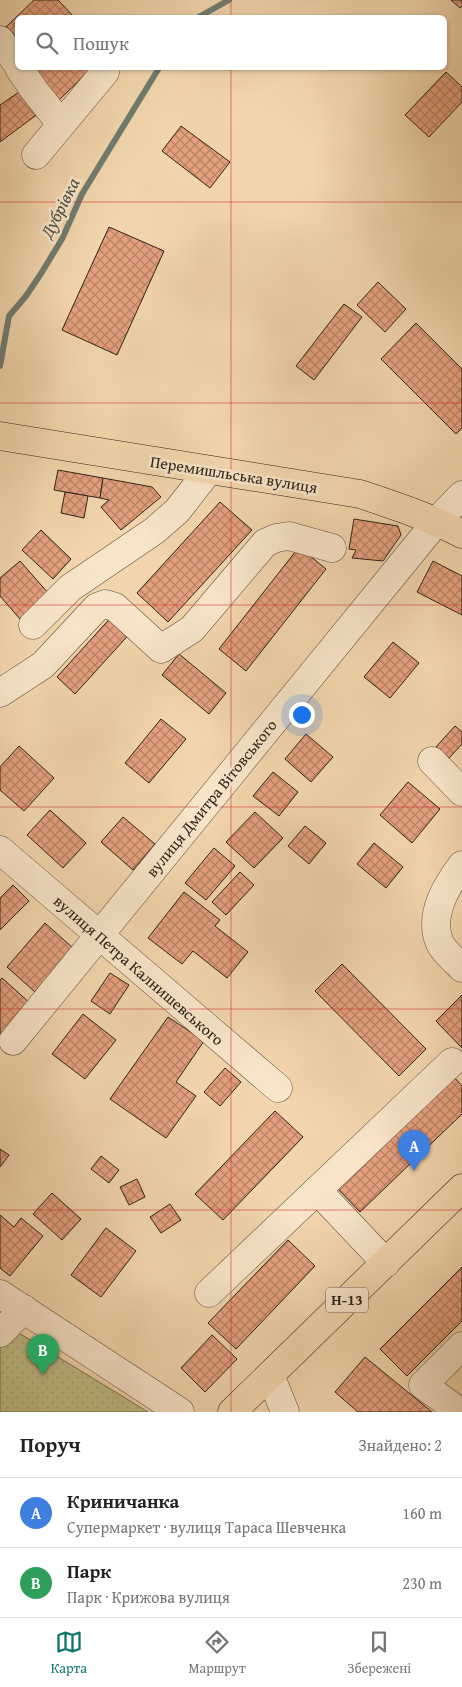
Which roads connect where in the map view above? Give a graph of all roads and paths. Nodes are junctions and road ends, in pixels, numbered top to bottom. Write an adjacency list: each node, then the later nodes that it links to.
1 (0, 40): 2 (street)
2 (15, 62)
3 (21, 70): 5 (street)
4 (105, 72): 5 (street)
5 (61, 124): 6 (street)
6 (36, 155)
7 (0, 436): 8 (main road, Перемишльська вулиця)
8 (209, 470): 10 (main road, Перемишльська вулиця); 13 (street)
9 (462, 495): 10 (street, вулиця Дмитра Вітовського)
10 (437, 521): 11 (main road, Перемишльська вулиця); 19 (street, вулиця Дмитра Вітовського)
11 (462, 534)
12 (332, 548): 14 (street)
13 (32, 625)
14 (0, 693)
15 (432, 761): 16 (street)
16 (462, 792)
17 (0, 850): 19 (street, вулиця Петра Калнишевського)
18 (462, 865): 20 (street)
19 (99, 936): 21 (street, вулиця Дмитра Вітовського); 23 (street, вулиця Петра Калнишевського)
20 (462, 968)
21 (13, 1041)
22 (452, 1062): 25 (street)
23 (278, 1088)
24 (462, 1188): 26 (main road, Н-13)
25 (317, 1190): 26 (street); 27 (street)
26 (386, 1263): 32 (main road, Н-13)
27 (209, 1293)
28 (0, 1294): 29 (street)
29 (24, 1309): 30 (street); 33 (street)
30 (0, 1333)
31 (462, 1346): 36 (street)
32 (270, 1374): 34 (main road, Н-13); 35 (street)
33 (180, 1412)
34 (232, 1412)
35 (285, 1412)
36 (460, 1412)

